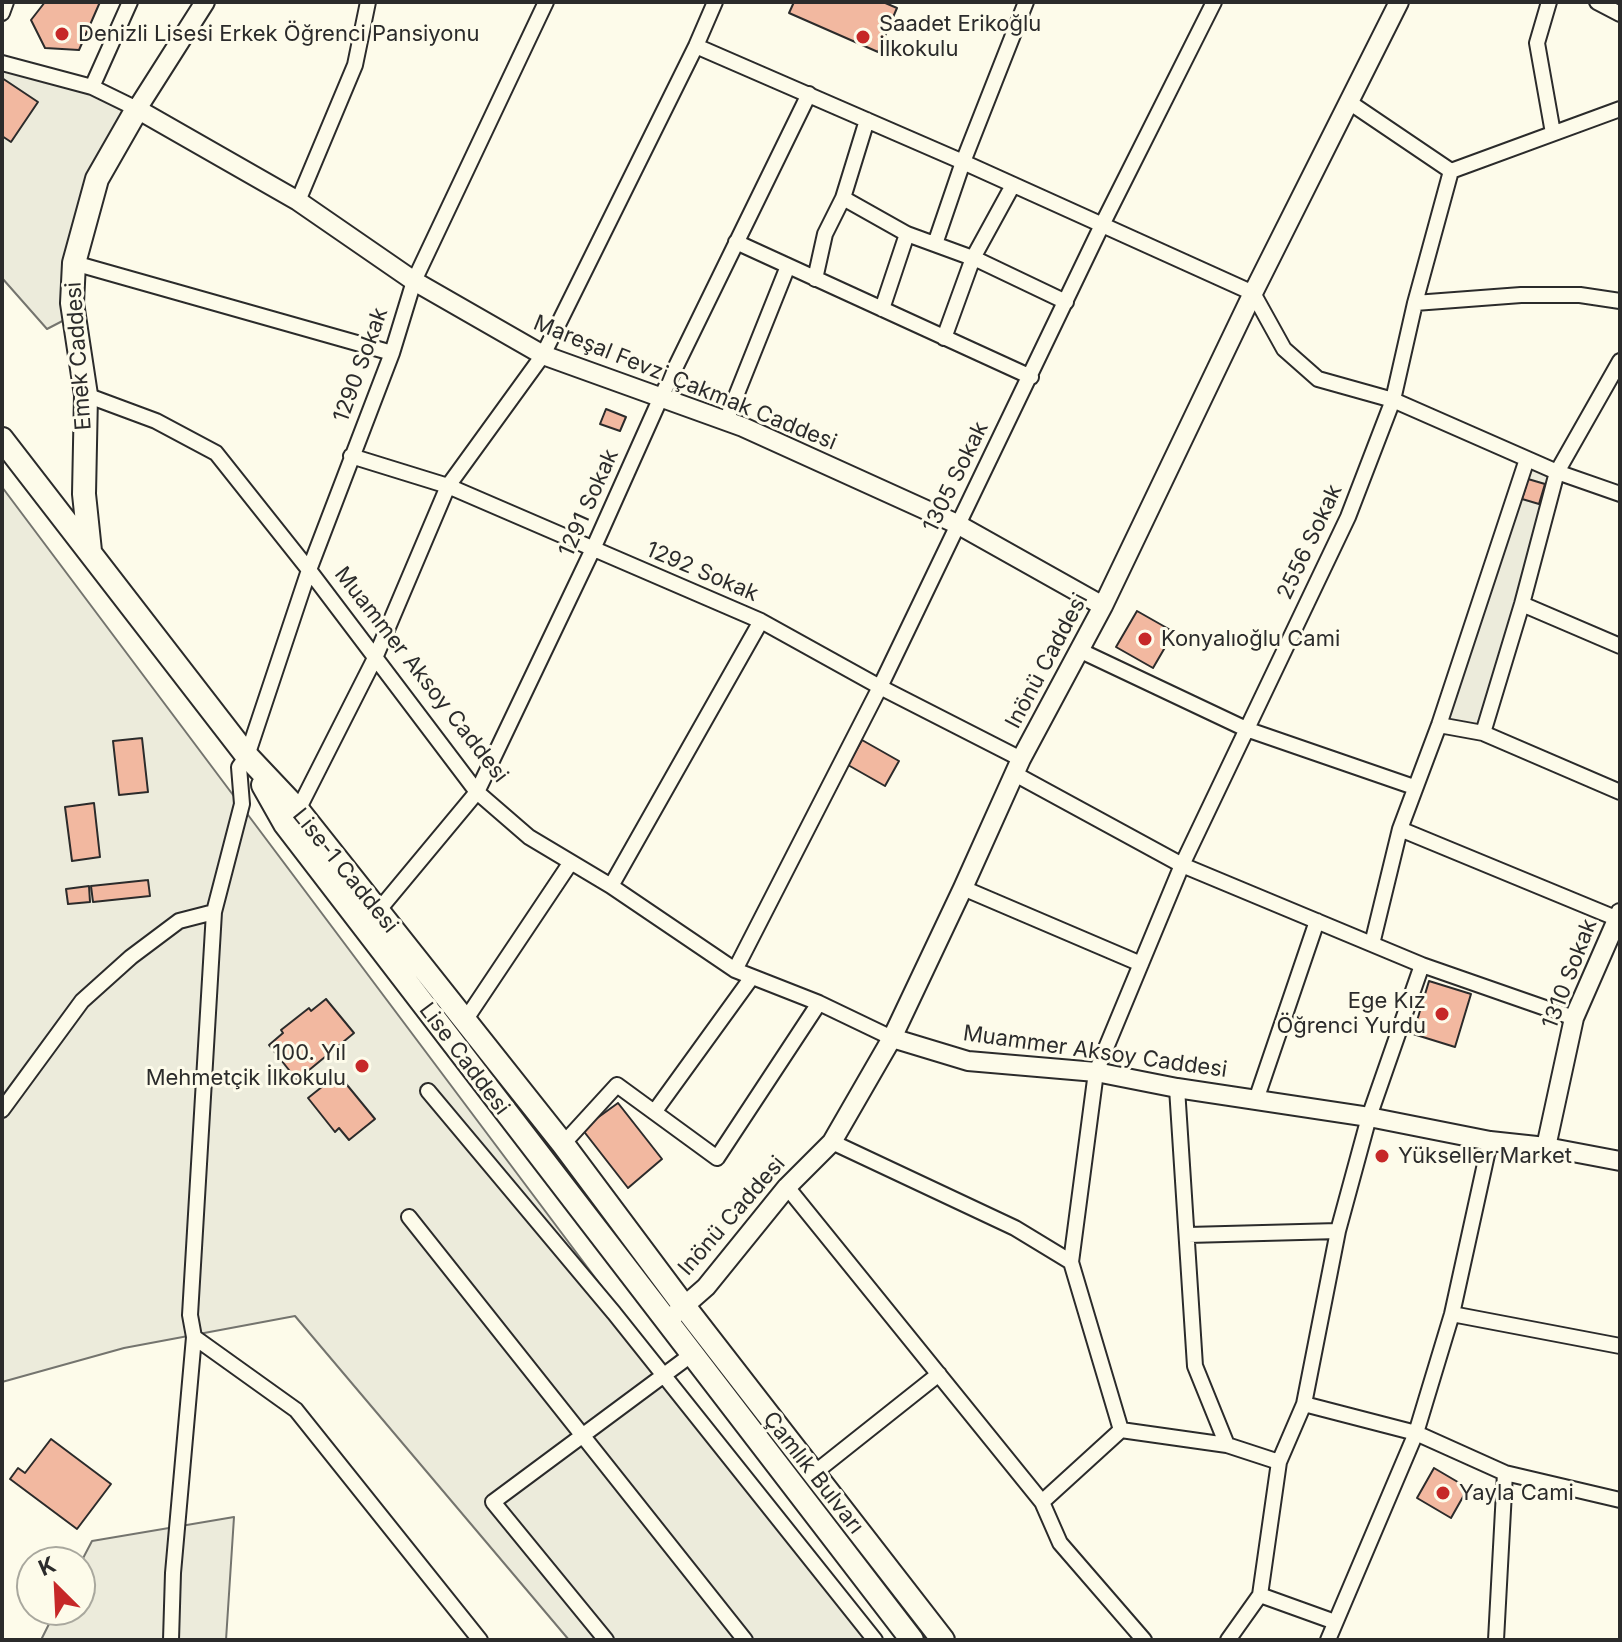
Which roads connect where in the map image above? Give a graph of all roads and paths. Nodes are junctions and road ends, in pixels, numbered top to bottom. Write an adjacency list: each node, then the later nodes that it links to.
1 (6, 2): 12 (street)
2 (130, 2): 16 (street)
3 (205, 2): 19 (street, Emek Caddesi)
4 (368, 2): 27 (street)
5 (546, 2): 36 (street, 1290 Sokak)
6 (715, 2): 14 (street)
7 (1026, 2): 23 (street)
8 (1214, 2): 28 (street, 1305 Sokak)
9 (1399, 2): 18 (street, Inönü Caddesi)
10 (1549, 2): 22 (street)
11 (1597, 2): 13 (street)
12 (2, 13)
13 (1620, 14)
14 (696, 46): 17 (street); 44 (street)
15 (2, 63): 16 (street)
16 (92, 87): 19 (street)
17 (809, 94): 21 (street); 30 (street, 1291 Sokak)
18 (1349, 102): 24 (street); 37 (street, Inönü Caddesi)
19 (137, 109): 27 (street, Mareşal Fevzi Çakmak Caddesi); 33 (main road, Emek Caddesi)
20 (1620, 109): 22 (street)
21 (867, 120): 23 (street); 26 (street)
22 (1553, 133): 24 (street)
23 (963, 162): 25 (street); 31 (street)
24 (1451, 171): 40 (street, 2556 Sokak)
25 (1013, 185): 28 (street); 32 (street)
26 (843, 198): 29 (street); 35 (street)
27 (298, 201): 36 (street, Mareşal Fevzi Çakmak Caddesi)
28 (1102, 225): 37 (street); 39 (street, 1305 Sokak)
29 (907, 234): 31 (street); 41 (street)
30 (736, 242): 34 (street); 48 (street, 1291 Sokak)
31 (935, 244): 32 (street)
32 (973, 258): 39 (street); 42 (street)
33 (74, 263): 43 (street); 47 (main road, Emek Caddesi)
34 (788, 266): 35 (street); 50 (street)
35 (815, 279): 41 (street)
36 (414, 281): 43 (street, 1290 Sokak); 44 (street, Mareşal Fevzi Çakmak Caddesi)
37 (1253, 293): 49 (street); 64 (street, Inönü Caddesi)
38 (1620, 301): 40 (street)
39 (1066, 302): 46 (street, 1305 Sokak)
40 (1415, 303): 49 (street, 2556 Sokak)
41 (882, 309): 42 (street)
42 (944, 338): 46 (street)
43 (392, 353): 52 (street, 1290 Sokak)
44 (543, 355): 48 (street, Mareşal Fevzi Çakmak Caddesi); 55 (street)
45 (1620, 361): 54 (street)
46 (1031, 377): 59 (street, 1305 Sokak)
47 (86, 395): 57 (main road, Emek Caddesi); 62 (street, Muammer Aksoy Caddesi)
48 (661, 397): 50 (street, Mareşal Fevzi Çakmak Caddesi); 60 (street, 1291 Sokak)
49 (1393, 400): 53 (street); 71 (street, 2556 Sokak)
50 (726, 421): 59 (street, Mareşal Fevzi Çakmak Caddesi)
51 (2, 439): 58 (main road, Lise-1 Caddesi)
52 (351, 456): 55 (street, 1292 Sokak); 62 (street, 1290 Sokak)
53 (1527, 459): 54 (street); 70 (street)
54 (1557, 472): 56 (street); 63 (street)
55 (448, 486): 60 (street, 1292 Sokak); 68 (street)
56 (1620, 494)
57 (85, 505): 58 (street); 61 (main road, Emek Caddesi)
58 (60, 513): 61 (main road, Lise-1 Caddesi)
59 (957, 524): 64 (street, Mareşal Fevzi Çakmak Caddesi); 69 (street, 1305 Sokak)
60 (593, 549): 65 (street, 1292 Sokak); 76 (street, 1291 Sokak)
61 (90, 552): 73 (main road, Lise-1 Caddesi)
62 (309, 570): 68 (street, Muammer Aksoy Caddesi); 73 (street, 1290 Sokak)
63 (1522, 604): 66 (street); 72 (street)
64 (1103, 606): 67 (street, Inönü Caddesi)
65 (761, 621): 69 (street, 1292 Sokak); 82 (street)
66 (1620, 646)
67 (1081, 651): 71 (street); 74 (street, Inönü Caddesi)
68 (375, 658): 76 (street, Muammer Aksoy Caddesi); 78 (street)
69 (880, 687): 74 (street, 1292 Sokak); 91 (street, 1305 Sokak)
70 (1439, 725): 72 (street); 75 (street)
71 (1246, 729): 75 (street); 81 (street, 2556 Sokak)
72 (1483, 733): 77 (street)
73 (247, 756): 78 (main road, Lise-1 Caddesi); 85 (street, 1290 Sokak); 116 (main road, Lise Caddesi)
74 (1018, 766): 81 (street, 1292 Sokak); 83 (street, Inönü Caddesi)
75 (1414, 787): 79 (street)
76 (477, 792): 80 (street, Muammer Aksoy Caddesi); 84 (street, 1291 Sokak)
77 (1620, 792)
78 (298, 810): 84 (main road, Lise-1 Caddesi)
79 (1400, 829): 86 (street); 88 (street)
80 (571, 862): 82 (street, Muammer Aksoy Caddesi); 95 (street)
81 (1182, 865): 87 (street, 1292 Sokak); 89 (street, 2556 Sokak)
82 (611, 886): 91 (street, Muammer Aksoy Caddesi)
83 (963, 888): 89 (street); 96 (street, Inönü Caddesi)
84 (378, 911): 95 (main road, Lise-1 Caddesi)
85 (214, 912): 101 (street); 117 (street, 1290 Sokak)
86 (1619, 916): 94 (street, 1310 Sokak)
87 (1317, 921): 88 (street, 1292 Sokak); 100 (street)
88 (1372, 944): 90 (street, 1292 Sokak)
89 (1141, 964): 97 (street, 2556 Sokak)
90 (1422, 965): 94 (street, 1292 Sokak); 103 (street)
91 (735, 970): 92 (street, Muammer Aksoy Caddesi)
92 (752, 977): 93 (street, Muammer Aksoy Caddesi); 102 (street)
93 (819, 1003): 96 (street, Muammer Aksoy Caddesi); 102 (street)
94 (1574, 1018): 107 (street, 1310 Sokak)
95 (464, 1022): 106 (main road, Lise-1 Caddesi)
96 (892, 1038): 97 (street, Muammer Aksoy Caddesi); 105 (street, Inönü Caddesi)
97 (1096, 1072): 98 (street, Muammer Aksoy Caddesi); 113 (street, 2556 Sokak)
98 (1177, 1088): 100 (street, Muammer Aksoy Caddesi); 112 (street)
99 (428, 1091): 121 (street)
100 (1256, 1100): 103 (street, Muammer Aksoy Caddesi)
101 (2, 1110)
102 (655, 1111): 106 (street)
103 (1369, 1117): 104 (street, Muammer Aksoy Caddesi); 111 (street)
104 (1490, 1141): 107 (street, Muammer Aksoy Caddesi); 115 (street)
105 (832, 1142): 109 (street, Inönü Caddesi); 113 (street)
106 (563, 1144): 114 (main road, Lise-1 Caddesi)
107 (1546, 1147): 108 (street, Muammer Aksoy Caddesi)
108 (1620, 1161)
109 (787, 1187): 114 (street, Inönü Caddesi); 120 (street)
110 (409, 1217): 125 (street)
111 (1338, 1231): 112 (street); 122 (street)
112 (1188, 1235): 126 (street)
113 (1071, 1262): 123 (street)
114 (684, 1306): 116 (street, Inönü Caddesi); 129 (main road, Çamlık Bulvarı)
115 (1452, 1314): 118 (street); 124 (street)
116 (666, 1322): 119 (main road, Lise Caddesi)
117 (194, 1337): 134 (street, 1290 Sokak); 135 (street)
118 (1620, 1346)
119 (691, 1355): 121 (street); 139 (main road, Çamlık Bulvarı)
120 (939, 1374): 129 (street); 131 (street)
121 (663, 1376): 125 (street); 138 (street)
122 (1304, 1404): 124 (street); 127 (street)
123 (1121, 1430): 126 (street); 131 (street)
124 (1416, 1433): 128 (street); 133 (street)
125 (583, 1435): 136 (street); 137 (street)
126 (1227, 1445): 127 (street)
127 (1279, 1462): 132 (street)
128 (1505, 1473): 130 (street); 144 (street)
129 (813, 1474): 140 (main road, Çamlık Bulvarı)
130 (1620, 1500)
131 (1042, 1502): 141 (street)
132 (1260, 1595): 133 (street); 142 (street)
133 (1335, 1622): 143 (street)
134 (171, 1640)
135 (480, 1640)
136 (606, 1640)
137 (745, 1640)
138 (875, 1640)
139 (912, 1640)
140 (943, 1640)
141 (1144, 1640)
142 (1228, 1640)
143 (1328, 1640)
144 (1496, 1640)

